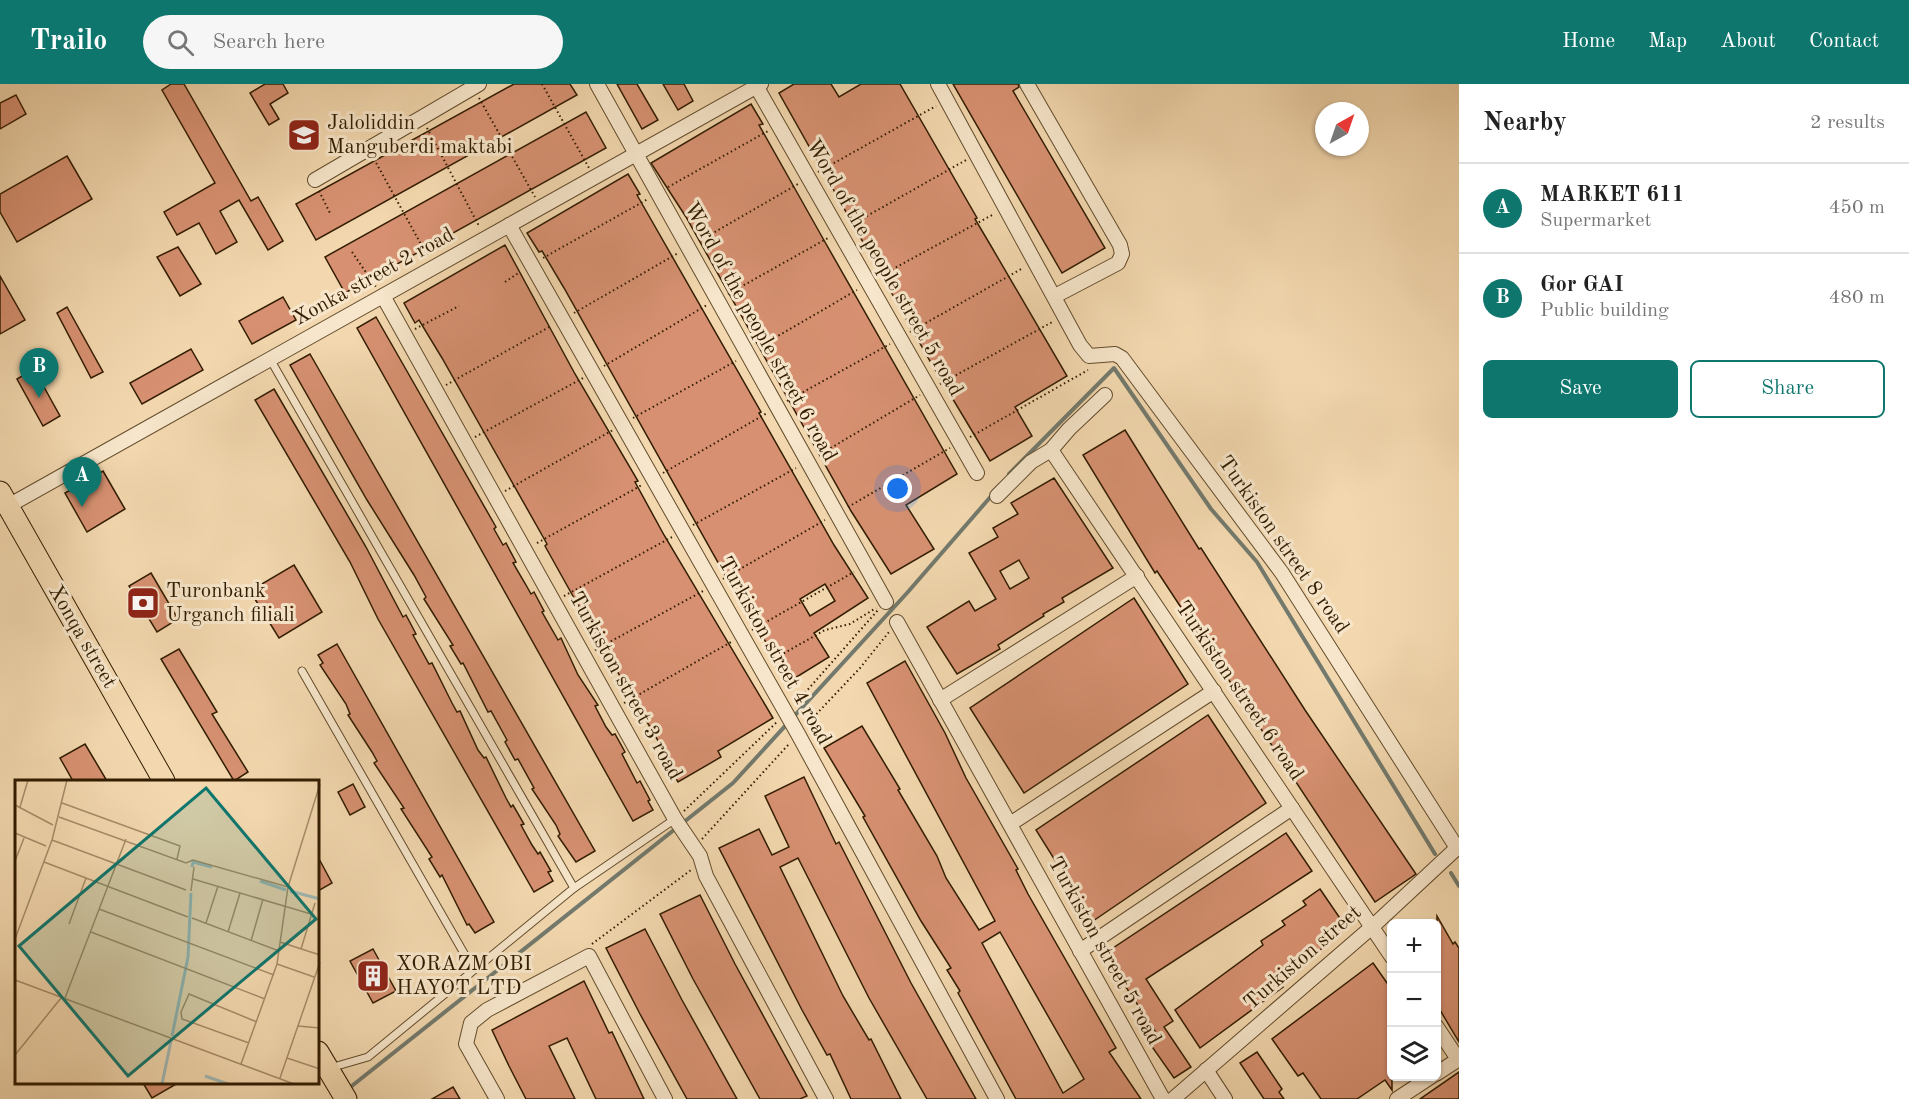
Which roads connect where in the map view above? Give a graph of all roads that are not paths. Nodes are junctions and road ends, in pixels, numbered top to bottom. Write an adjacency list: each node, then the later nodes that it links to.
1 (597, 84): 6 (street, Word of the people street 6 road)
2 (938, 84): 10 (street)
3 (1027, 84): 10 (street)
4 (757, 85): 6 (street, Xonka street 2 road); 14 (street, Word of the people street 5 road)
5 (476, 86): 7 (street)
6 (636, 154): 8 (street, Xonka street 2 road); 18 (street, Word of the people street 6 road)
7 (315, 180)
8 (509, 225): 9 (street, Xonka street 2 road); 43 (street, Turkiston street 4 road)
9 (383, 296): 11 (street, Xonka street 2 road); 25 (street, Turkiston street 3 road)
10 (1055, 296): 27 (street, Turkiston street 8 road)
11 (270, 359): 16 (street, Xonka street 2 road); 28 (lane)
12 (1105, 396): 13 (street)
13 (1052, 450): 15 (street); 17 (street, Turkiston street 6 road)
14 (977, 473)
15 (997, 496)
16 (4, 499): 23 (main road, Xonqa street)
17 (1137, 576): 21 (street, Turkiston street 6 road); 22 (street)
18 (886, 602)
19 (897, 622): 22 (street, Turkiston street 5 road)
20 (302, 671): 32 (lane)
21 (1214, 691): 24 (street, Turkiston street 6 road); 26 (street)
22 (940, 700): 26 (street, Turkiston street 5 road)
23 (163, 780)
24 (1292, 808): 29 (street, Turkiston street 6 road); 31 (street)
25 (675, 819): 28 (lane); 42 (street, Turkiston street 3 road)
26 (1010, 824): 31 (street, Turkiston street 5 road)
27 (1458, 847): 29 (street, Turkiston street)
28 (574, 888): 32 (lane)
29 (1372, 927): 30 (street, Turkiston street 6 road); 36 (street, Turkiston street)
30 (1387, 950)
31 (1080, 951): 44 (street, Turkiston street 5 road)
32 (473, 969): 35 (lane)
33 (1438, 1027): 34 (street)
34 (1459, 1059): 37 (street)
35 (323, 1060): 39 (main road)
36 (1206, 1070): 45 (street, Turkiston street); 46 (street)
37 (1441, 1071)
38 (1426, 1081): 47 (street)
39 (346, 1099)
40 (497, 1099): 41 (street)
41 (665, 1099)
42 (826, 1099)
43 (997, 1099)
44 (1162, 1099)
45 (1173, 1099)
46 (1225, 1099)
47 (1397, 1099)

